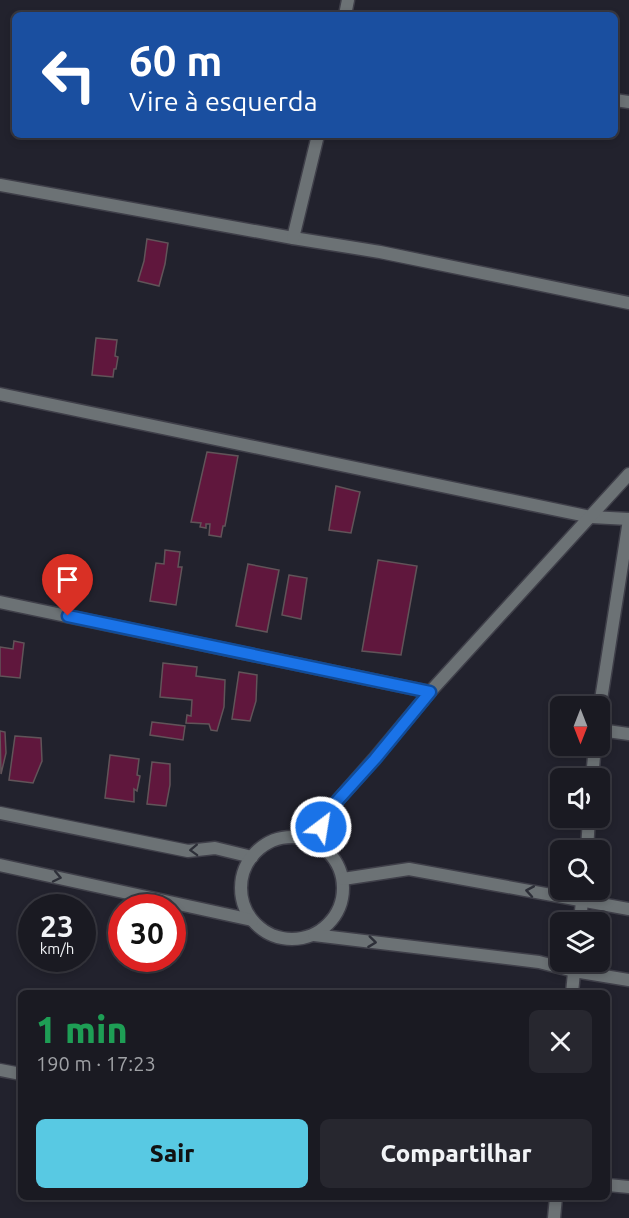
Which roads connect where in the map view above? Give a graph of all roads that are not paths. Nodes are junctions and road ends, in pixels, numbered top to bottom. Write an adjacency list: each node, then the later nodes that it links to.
1 (317, 138): 3 (street)
2 (0, 185): 3 (street)
3 (293, 238): 4 (street)
4 (629, 303)
5 (0, 394): 7 (street)
6 (629, 474): 7 (street)
7 (591, 517): 8 (street); 10 (street)
8 (629, 520): 11 (street)
9 (0, 602): 10 (street)
10 (430, 692): 15 (street)
11 (602, 696)
12 (610, 731): 13 (street)
13 (629, 734)
14 (0, 813): 16 (street, one-way to 14)
15 (313, 841): 16 (street); 18 (street)
16 (252, 857): 22 (street)
17 (0, 864): 22 (street, one-way to 22)
18 (343, 879): 19 (street, one-way to 18); 23 (street)
19 (550, 890)
20 (599, 900): 21 (street)
21 (629, 909)
22 (252, 920): 23 (street)
23 (314, 935): 24 (street, one-way to 24)
24 (550, 963)
25 (575, 972): 28 (street)
26 (598, 972): 27 (street)
27 (629, 980)
28 (573, 990)
29 (0, 1070): 30 (street)
30 (18, 1073)
31 (610, 1185): 32 (street)
32 (629, 1187)
33 (556, 1200): 34 (street)
34 (554, 1218)

